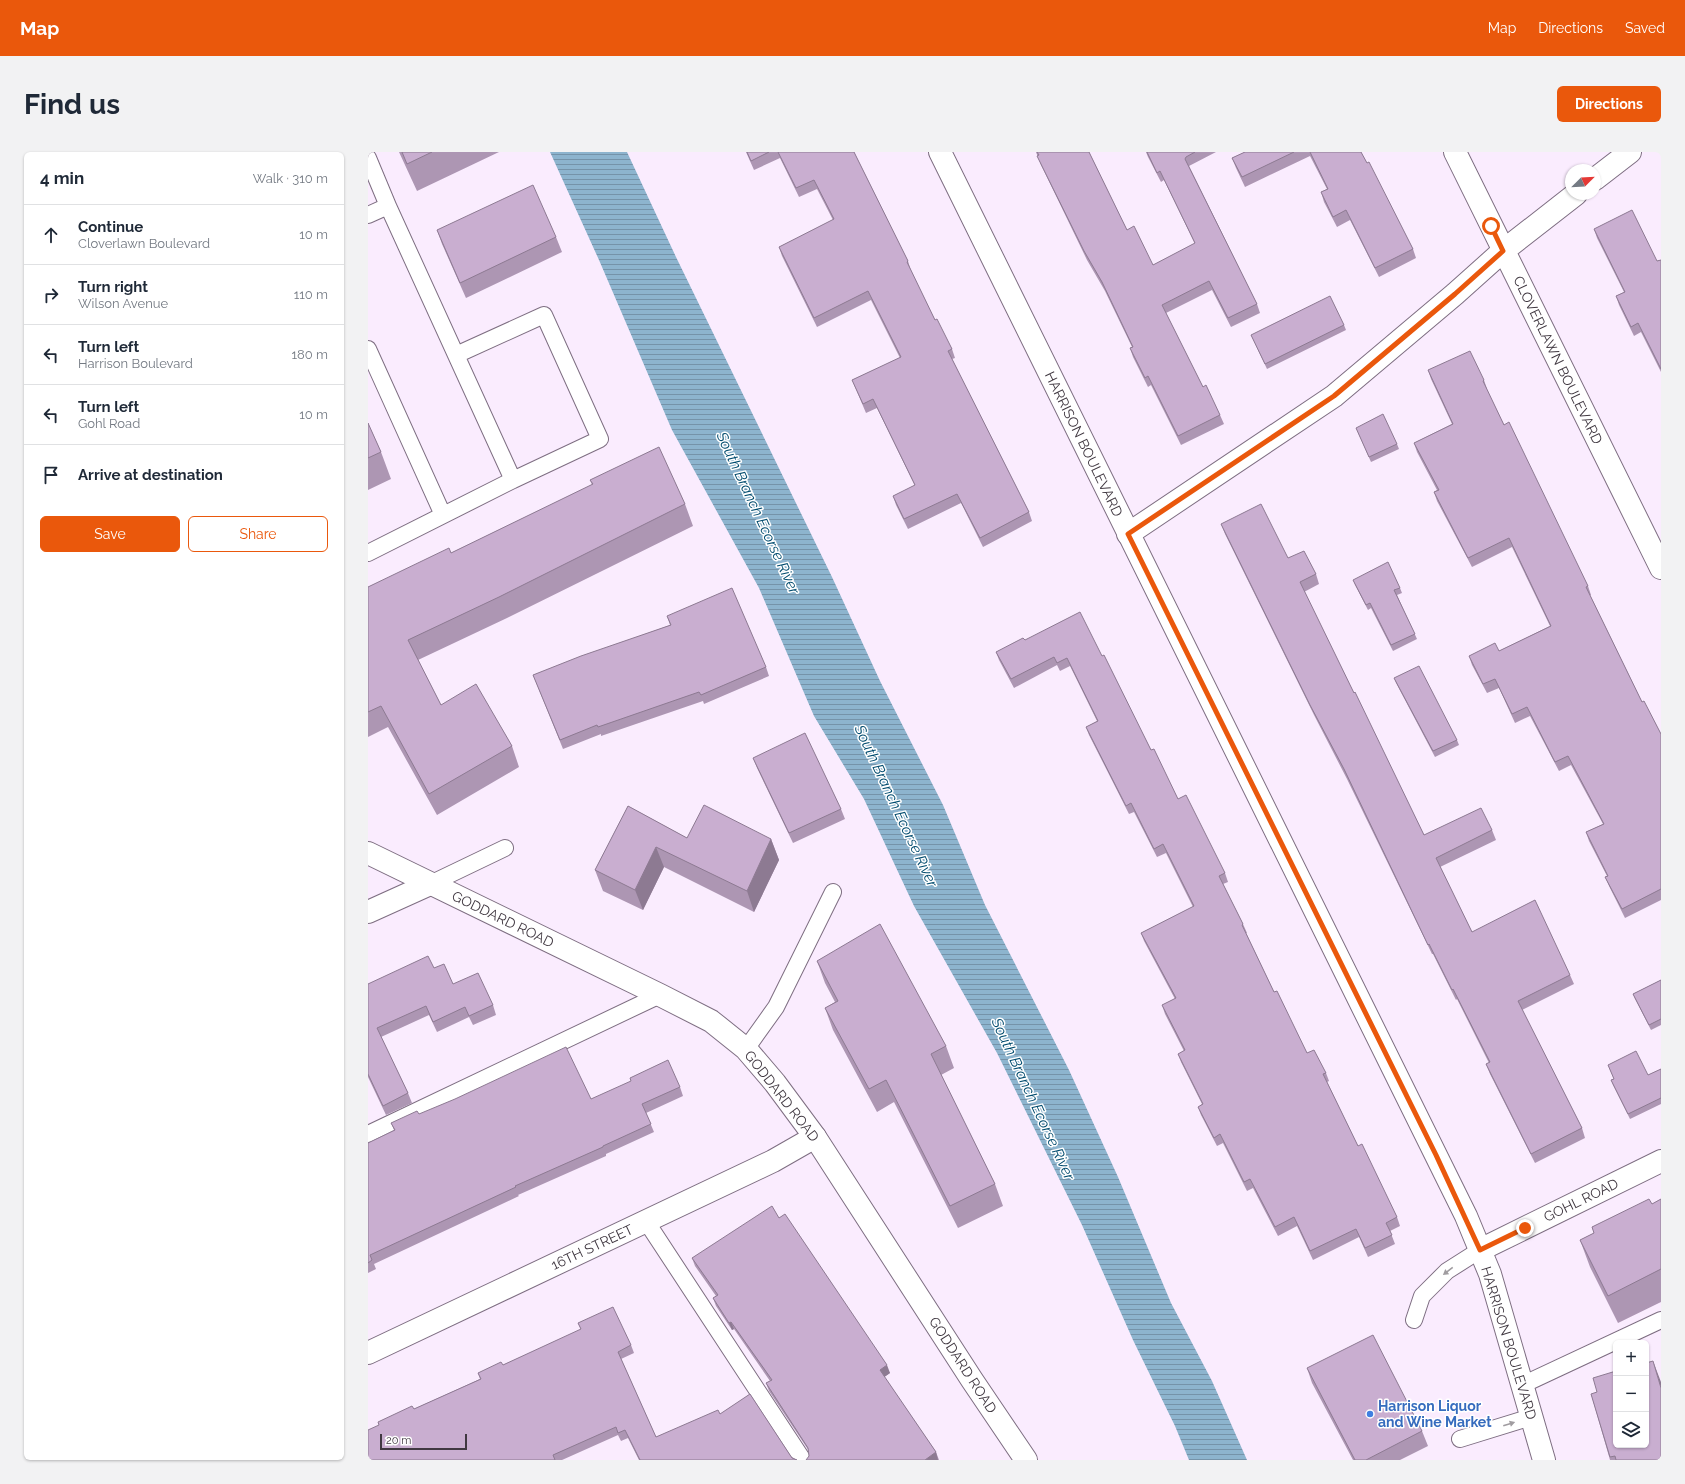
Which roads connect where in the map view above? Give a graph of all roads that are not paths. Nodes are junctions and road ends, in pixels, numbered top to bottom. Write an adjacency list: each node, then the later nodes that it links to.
1 (940, 152): 14 (street, HARRISON BOULEVARD)
2 (1455, 152): 9 (street, CLOVERLAWN BOULEVARD)
3 (1630, 152): 5 (street)
4 (368, 158): 7 (lane)
5 (1601, 174)
6 (1568, 200): 9 (street)
7 (388, 206): 8 (lane); 11 (lane)
8 (368, 215)
9 (1503, 251): 14 (street); 16 (street, CLOVERLAWN BOULEVARD)
10 (368, 349): 13 (lane)
11 (456, 355): 12 (lane); 12 (lane)
12 (513, 480): 13 (lane)
13 (444, 515): 15 (lane)
14 (1128, 534): 28 (street, HARRISON BOULEVARD)
15 (368, 553)
16 (1661, 568)
17 (505, 848): 19 (lane)
18 (368, 853): 19 (street, GODDARD ROAD)
19 (430, 884): 21 (street); 22 (street, GODDARD ROAD)
20 (833, 892): 23 (lane)
21 (368, 912)
22 (660, 994): 23 (street, GODDARD ROAD); 24 (lane)
23 (746, 1049): 25 (street, GODDARD ROAD)
24 (368, 1134)
25 (815, 1137): 27 (street, 16TH STREET); 36 (street, GODDARD ROAD)
26 (1661, 1161): 28 (street, GOHL ROAD)
27 (646, 1221): 31 (street, 16TH STREET); 35 (lane)
28 (1480, 1250): 29 (lane, one-way to 29); 32 (street, HARRISON BOULEVARD)
29 (1414, 1320)
30 (1661, 1320): 32 (lane)
31 (368, 1353)
32 (1522, 1385): 33 (street, HARRISON BOULEVARD)
33 (1531, 1417): 34 (lane, one-way to 33); 37 (street, HARRISON BOULEVARD)
34 (1460, 1439)
35 (803, 1460)
36 (1026, 1460)
37 (1544, 1460)

